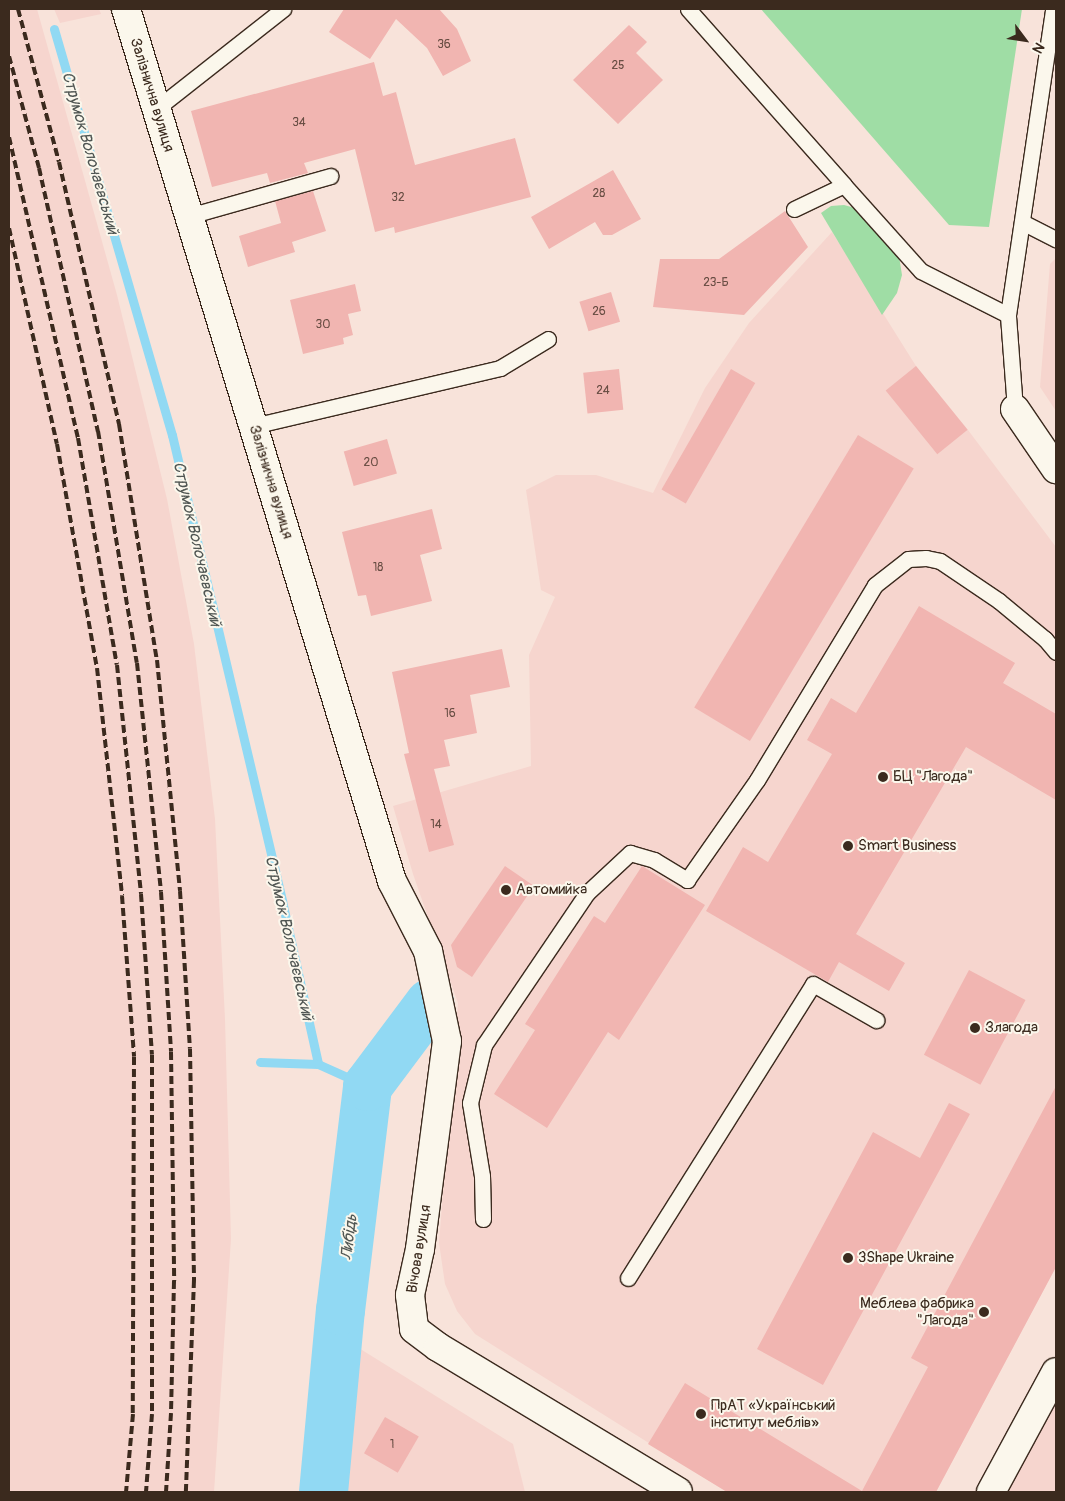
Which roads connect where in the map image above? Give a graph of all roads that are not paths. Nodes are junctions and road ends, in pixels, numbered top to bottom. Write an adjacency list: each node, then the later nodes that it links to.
1 (126, 9): 5 (street, Залізнична вулиця)
2 (283, 9): 5 (lane)
3 (688, 9): 7 (lane)
4 (1053, 9): 10 (lane)
5 (156, 109): 9 (street, Залізнична вулиця)
6 (330, 176): 9 (lane)
7 (844, 185): 8 (lane); 12 (lane)
8 (794, 209)
9 (189, 216): 15 (street, Залізнична вулиця)
10 (1022, 222): 11 (lane); 12 (lane)
11 (1056, 239)
12 (1008, 315): 14 (lane)
13 (548, 340): 15 (lane)
14 (1015, 409): 16 (street)
15 (253, 426): 18 (street, Залізнична вулиця)
16 (1056, 469)
17 (1056, 652): 20 (lane)
18 (428, 951): 23 (street, Вічова вулиця)
19 (876, 1020): 21 (lane)
20 (483, 1219)
21 (628, 1278)
22 (1056, 1372): 24 (street)
23 (678, 1492)
24 (991, 1492)

